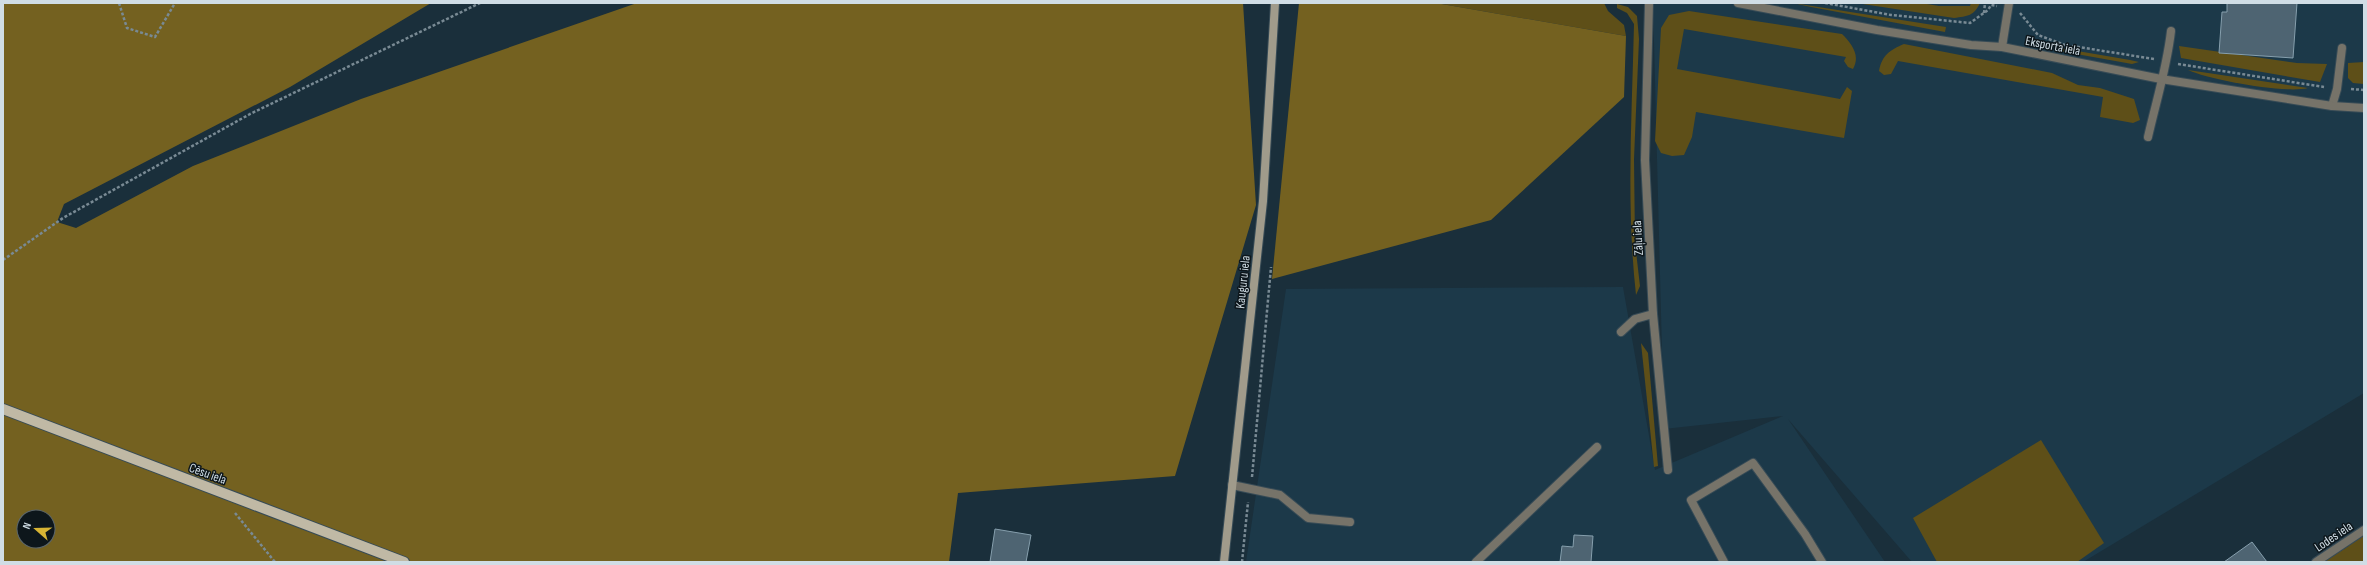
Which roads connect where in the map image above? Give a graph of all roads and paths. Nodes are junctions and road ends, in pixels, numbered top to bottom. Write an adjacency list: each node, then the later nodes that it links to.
1 (119, 3): 2 (path)
2 (174, 3)
3 (480, 3): 26 (path)
4 (1275, 3): 34 (main road, Kauguru iela)
5 (1649, 3): 28 (street, Zāļu iela)
6 (1738, 3): 10 (street, Eksporta iela)
7 (1825, 3): 12 (path)
8 (1985, 3): 12 (path)
9 (2009, 3): 15 (street)
10 (1761, 5): 15 (street, Eksporta iela)
11 (1997, 6): 12 (path)
12 (1984, 13)
13 (2020, 13): 17 (path)
14 (2171, 32): 19 (street)
15 (2002, 47): 19 (street, Eksporta iela)
16 (2342, 48): 23 (street)
17 (2149, 58)
18 (2186, 65): 20 (path)
19 (2162, 79): 23 (street, Eksporta iela); 25 (street)
20 (2315, 86)
21 (2353, 89): 22 (path)
22 (2364, 90)
23 (2332, 106): 24 (street, Eksporta iela)
24 (2364, 108)
25 (2148, 138)
26 (3, 260)
27 (1269, 290): 33 (path)
28 (1653, 314): 29 (street); 32 (street, Zāļu iela)
29 (1621, 332)
30 (3, 410): 40 (main road, Cēsu iela)
31 (1597, 447): 43 (street)
32 (1668, 470)
33 (1253, 474)
34 (1232, 485): 37 (street); 41 (main road, Kauguru iela)
35 (1247, 504): 42 (path)
36 (233, 510): 39 (path)
37 (1350, 522)
38 (2364, 530): 46 (street, Lodes iela)
39 (275, 562)
40 (404, 562)
41 (1224, 562)
42 (1242, 562)
43 (1476, 562)
44 (1724, 562): 45 (street)
45 (1822, 562)
46 (2316, 562)

